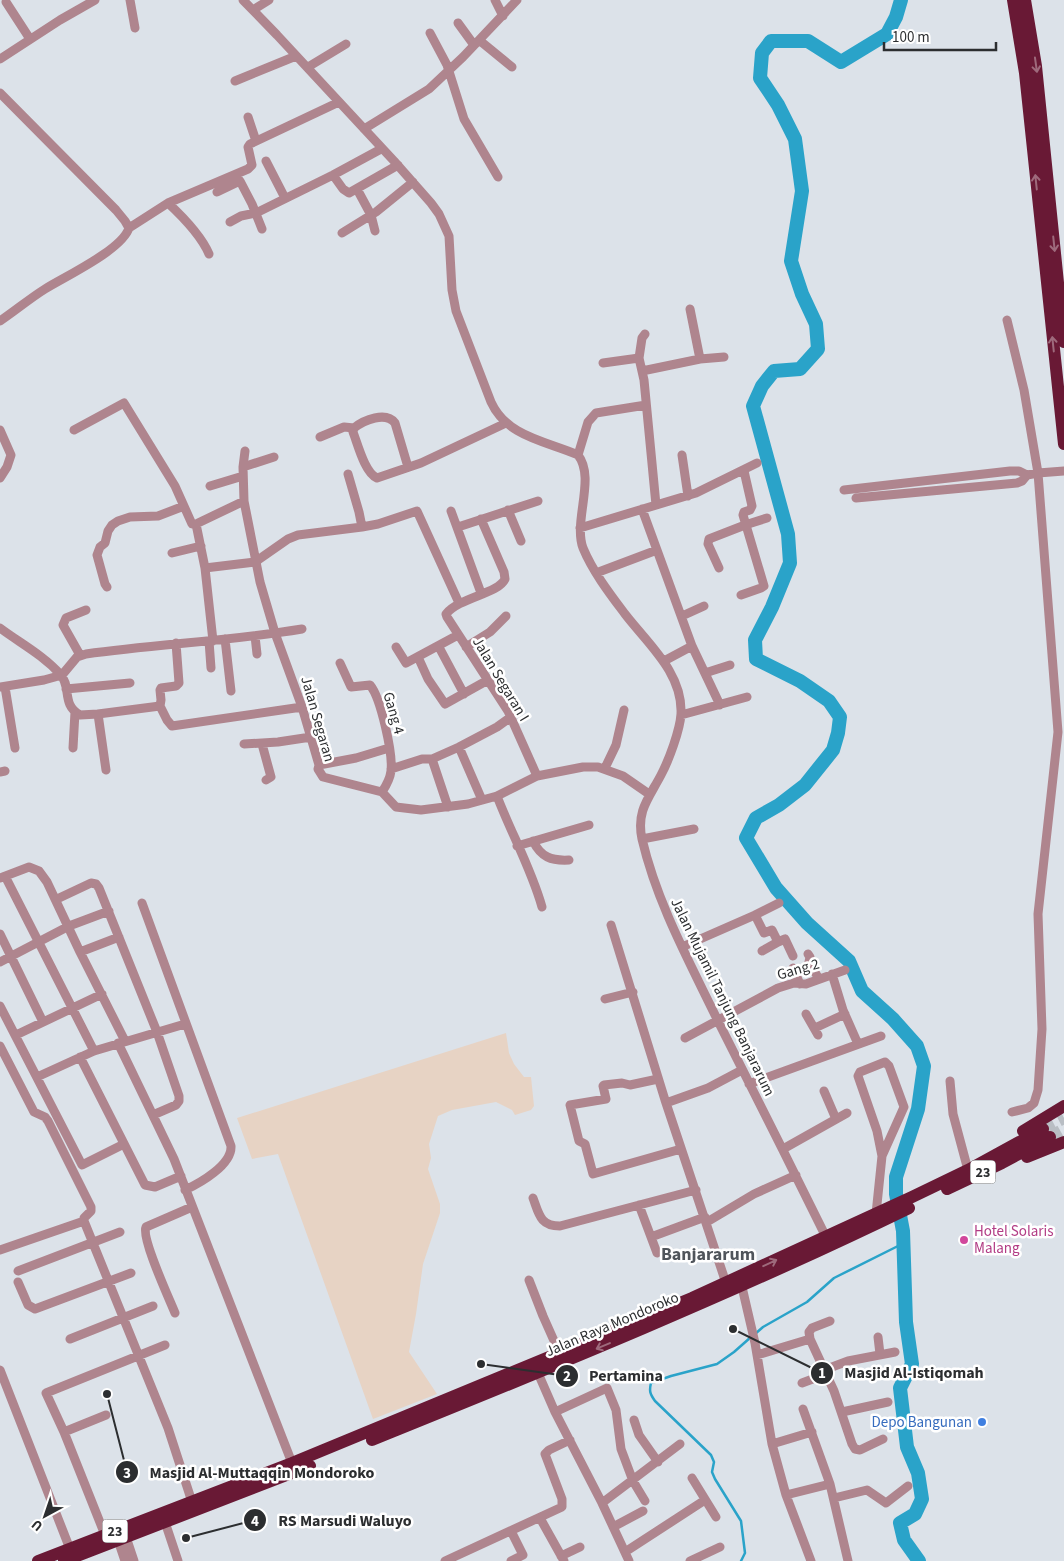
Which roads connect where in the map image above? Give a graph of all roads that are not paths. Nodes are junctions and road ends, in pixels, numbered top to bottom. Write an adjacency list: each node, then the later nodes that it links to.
1 (95, 0): 15 (street)
2 (130, 0): 13 (street)
3 (243, 0): 10 (street)
4 (268, 0): 10 (street)
5 (495, 0): 11 (street)
6 (517, 0): 11 (street)
7 (1013, 0): 63 (highway, one-way to 7)
8 (1025, 0): 51 (highway, one-way to 51)
9 (6, 2): 15 (street)
10 (252, 10): 18 (street)
11 (503, 16): 16 (street)
12 (458, 24): 16 (street)
13 (135, 28)
14 (430, 33): 22 (street)
15 (30, 39): 19 (street)
16 (476, 43): 21 (street); 22 (street)
17 (346, 44): 20 (street)
18 (296, 56): 20 (street); 23 (street)
19 (0, 59)
20 (308, 67): 25 (street)
21 (512, 67)
22 (449, 71): 27 (street); 33 (street)
23 (235, 81)
24 (0, 93): 42 (street)
25 (339, 102): 27 (street); 28 (street)
26 (248, 117): 28 (street)
27 (364, 129): 29 (street)
28 (256, 141): 38 (street)
29 (381, 149): 31 (street); 32 (street)
30 (266, 161): 37 (street)
31 (398, 165): 34 (street); 35 (street)
32 (333, 175): 35 (street); 37 (street)
33 (498, 177)
34 (413, 182): 40 (street); 58 (street)
35 (357, 189): 40 (street)
36 (217, 192): 39 (street)
37 (285, 198): 39 (street)
38 (168, 203): 42 (street); 46 (street)
39 (256, 213): 41 (street); 43 (street)
40 (371, 215): 44 (street); 45 (street)
41 (230, 222)
42 (129, 228): 49 (street)
43 (262, 229)
44 (375, 231)
45 (342, 233)
46 (209, 254)
47 (690, 309): 54 (street)
48 (1007, 320): 73 (street)
49 (0, 321)
50 (645, 334): 53 (street)
51 (1064, 342)
52 (724, 357): 54 (street)
53 (639, 358): 55 (street); 56 (street)
54 (700, 358): 56 (street)
55 (603, 362)
56 (642, 371): 57 (street)
57 (646, 405): 65 (street); 85 (street)
58 (506, 423): 65 (street); 69 (street)
59 (354, 428): 62 (street); 69 (street); 69 (street)
60 (0, 430): 76 (street)
61 (74, 430): 86 (street)
62 (320, 437)
63 (1064, 444)
64 (244, 451): 72 (street, Jalan Segaran)
65 (578, 455): 96 (street, Jalan Mujamil Tanjung Banjararum)
66 (682, 455): 81 (street)
67 (274, 457): 72 (street)
68 (757, 463): 70 (street)
69 (415, 465)
70 (744, 471): 81 (street); 93 (street)
71 (1064, 471): 73 (street)
72 (243, 472): 78 (street); 84 (street, Jalan Segaran)
73 (1038, 473): 75 (street); 226 (street)
74 (348, 474): 94 (street)
75 (1027, 475): 77 (street); 80 (street)
76 (0, 478)
77 (935, 479): 79 (street); 80 (street)
78 (210, 486)
79 (844, 490)
80 (936, 490): 82 (street)
81 (688, 496): 85 (street)
82 (856, 498)
83 (538, 500): 89 (street)
84 (244, 501): 92 (street); 101 (street, Jalan Segaran)
85 (656, 505): 87 (street)
86 (184, 506): 92 (street); 105 (street)
87 (642, 509): 96 (street); 99 (street)
88 (451, 510): 95 (street)
89 (508, 510): 91 (street); 97 (street)
90 (767, 518): 93 (street)
91 (482, 519): 95 (street); 106 (street)
92 (196, 524): 98 (street)
93 (745, 525): 103 (street); 107 (street)
94 (362, 527): 101 (street); 108 (street)
95 (458, 527): 106 (street)
96 (580, 528): 104 (street, Jalan Mujamil Tanjung Banjararum)
97 (521, 541)
98 (201, 546): 100 (street); 102 (street)
99 (657, 550): 104 (street); 112 (street)
100 (172, 553)
101 (255, 562): 102 (street); 115 (street, Jalan Segaran)
102 (205, 568): 119 (street)
103 (719, 568)
104 (596, 573): 128 (street, Jalan Mujamil Tanjung Banjararum)
105 (107, 587)
106 (481, 593): 108 (street)
107 (742, 595)
108 (460, 603): 116 (street, Jalan Segaran I)
109 (704, 606): 112 (street)
110 (86, 610): 126 (street)
111 (506, 616): 123 (street)
112 (682, 616): 121 (street)
113 (0, 628): 133 (street)
114 (302, 629): 115 (street)
115 (275, 633): 117 (street); 143 (street, Jalan Segaran)
116 (458, 635): 123 (street, Jalan Segaran I); 127 (street)
117 (254, 636): 118 (street); 125 (street)
118 (225, 639): 119 (street); 138 (street)
119 (211, 641): 120 (street); 131 (street)
120 (176, 644): 126 (street); 142 (street)
121 (692, 646): 128 (street); 132 (street)
122 (396, 647): 127 (street)
123 (466, 647): 134 (street, Jalan Segaran I)
124 (440, 649): 139 (street)
125 (257, 654)
126 (80, 655): 133 (street)
127 (418, 657): 139 (street)
128 (664, 661): 147 (street, Jalan Mujamil Tanjung Banjararum)
129 (340, 663): 155 (street, Gang 4)
130 (730, 665): 132 (street)
131 (211, 668)
132 (705, 673): 141 (street)
133 (62, 675): 136 (street); 137 (street)
134 (488, 680): 139 (street); 148 (street, Jalan Segaran I)
135 (130, 683): 137 (street)
136 (2, 687): 153 (street)
137 (66, 689): 145 (street)
138 (231, 691)
139 (464, 694)
140 (747, 697): 141 (street)
141 (720, 705): 147 (street)
142 (160, 706): 143 (street); 146 (street)
143 (302, 707): 149 (street, Jalan Segaran)
144 (624, 710): 158 (street)
145 (75, 712): 146 (street); 154 (street)
146 (98, 714): 160 (street)
147 (681, 715): 164 (street, Jalan Mujamil Tanjung Banjararum)
148 (511, 717): 152 (street); 161 (street, Jalan Segaran I)
149 (310, 737): 151 (street); 157 (street, Jalan Segaran)
150 (244, 744): 151 (street)
151 (262, 744): 162 (street)
152 (459, 747): 156 (street); 166 (street)
153 (15, 748)
154 (73, 748)
155 (389, 748): 157 (street); 159 (street, Gang 4)
156 (432, 759): 159 (street); 167 (street)
157 (319, 765): 163 (street, Jalan Segaran)
158 (605, 768): 161 (street, Jalan Segaran); 164 (street, Jalan Segaran)
159 (391, 769): 163 (street, Gang 4)
160 (106, 770)
161 (537, 776): 165 (street, Jalan Segaran)
162 (266, 780)
163 (382, 792): 167 (street, Jalan Segaran)
164 (649, 794): 170 (street, Jalan Mujamil Tanjung Banjararum)
165 (497, 796): 166 (street, Jalan Segaran); 172 (street)
166 (482, 800): 167 (street, Jalan Segaran)
167 (448, 807)
168 (589, 824): 171 (street)
169 (694, 829): 170 (street)
170 (642, 839): 187 (street, Jalan Mujamil Tanjung Banjararum)
171 (533, 841): 172 (street); 173 (street)
172 (517, 846): 178 (street)
173 (569, 860)
174 (2, 877): 175 (street); 185 (street)
175 (57, 899): 179 (street); 182 (street)
176 (142, 903): 208 (street)
177 (779, 903): 180 (street)
178 (542, 907)
179 (109, 911): 182 (street); 184 (street)
180 (755, 915): 186 (street); 187 (street)
181 (611, 925): 199 (street)
182 (68, 926): 185 (street); 189 (street)
183 (0, 934): 192 (street)
184 (118, 937): 189 (street); 209 (street)
185 (39, 941): 192 (street); 203 (street)
186 (778, 942): 188 (street); 191 (street)
187 (682, 947): 206 (street, Jalan Mujamil Tanjung Banjararum)
188 (762, 951)
189 (80, 952): 200 (street)
190 (808, 954): 197 (street)
191 (793, 956)
192 (12, 957): 193 (street); 207 (street)
193 (0, 962)
194 (793, 968): 198 (street)
195 (845, 970): 196 (street, Gang 2)
196 (832, 974): 197 (street, Gang 2); 205 (street)
197 (819, 979): 198 (street, Gang 2)
198 (800, 984): 206 (street, Gang 2)
199 (632, 992): 201 (street); 220 (street)
200 (102, 994): 203 (street); 213 (street)
201 (605, 999)
202 (0, 1006): 210 (street)
203 (72, 1009): 207 (street); 216 (street)
204 (806, 1014): 205 (street)
205 (845, 1014): 214 (street)
206 (718, 1021): 212 (street, Gang 2); 218 (street, Jalan Mujamil Tanjung Banjararum)
207 (42, 1022): 210 (street)
208 (185, 1024): 209 (street); 244 (street)
209 (157, 1032): 213 (street); 228 (street)
210 (16, 1035): 219 (street)
211 (880, 1036): 214 (street)
212 (685, 1038)
213 (122, 1042): 216 (street); 228 (street)
214 (858, 1044): 222 (street)
215 (0, 1046): 240 (street)
216 (94, 1051): 217 (street)
217 (80, 1057): 219 (street); 234 (street)
218 (742, 1070): 222 (street, Jalan Mujamil Tanjung Banjararum); 224 (street)
219 (38, 1077): 239 (street)
220 (658, 1079): 224 (street); 235 (street)
221 (950, 1081): 241 (street)
222 (749, 1084): 236 (street, Jalan Mujamil Tanjung Banjararum)
223 (824, 1092): 229 (street)
224 (666, 1103): 235 (street)
225 (1064, 1106): 238 (highway, Jalan Raya Mondoroko)
226 (1012, 1112)
227 (847, 1113): 229 (street)
228 (153, 1115): 243 (street)
229 (836, 1119): 236 (street)
230 (894, 1127): 231 (street); 231 (street); 237 (street)
231 (877, 1131): 237 (street)
232 (1046, 1133): 238 (highway, Jalan Raya Mondoroko / 23)
233 (1064, 1142): 238 (highway)
234 (124, 1144): 239 (street); 243 (street)
235 (682, 1148): 245 (street)
236 (782, 1148): 242 (street, Jalan Mujamil Tanjung Banjararum)
237 (882, 1156): 250 (street)
238 (1004, 1156): 241 (highway, Jalan Raya Mondoroko / 23); 247 (highway, Jalan Raya Mondoroko / 23)
239 (82, 1165): 240 (street)
240 (73, 1170): 252 (street)
241 (968, 1170): 247 (highway, Jalan Raya Mondoroko / 23)
242 (796, 1175): 251 (street); 255 (street, Jalan Mujamil Tanjung Banjararum)
243 (181, 1176): 244 (street)
244 (185, 1190): 249 (street)
245 (696, 1190): 248 (street); 251 (street)
246 (533, 1198): 248 (street)
247 (914, 1201): 250 (highway, Jalan Raya Mondoroko / 23)
248 (639, 1204): 254 (street)
249 (192, 1207): 267 (street); 298 (street)
250 (884, 1214): 255 (highway, Jalan Raya Mondoroko / 23); 265 (highway, Jalan Raya Mondoroko / 23)
251 (706, 1220): 254 (street); 264 (street)
252 (84, 1221): 256 (street); 257 (street)
253 (120, 1232): 256 (street)
254 (651, 1237): 258 (street)
255 (826, 1237): 264 (highway, Jalan Raya Mondoroko / 23, one-way to 255)
256 (93, 1242): 259 (street); 263 (street)
257 (0, 1250)
258 (657, 1253)
259 (18, 1271)
260 (131, 1273): 263 (street)
261 (529, 1280): 274 (street)
262 (18, 1282): 263 (street)
263 (110, 1282): 268 (street)
264 (726, 1283): 274 (highway, Jalan Raya Mondoroko / 23)
265 (742, 1287): 278 (street); 281 (highway, Jalan Raya Mondoroko / 23, one-way to 281)
266 (153, 1306): 268 (street)
267 (175, 1313)
268 (124, 1318): 271 (street); 277 (street)
269 (830, 1322): 272 (street)
270 (878, 1337): 276 (street)
271 (70, 1339)
272 (810, 1339): 278 (street); 280 (street)
273 (165, 1344): 277 (street)
274 (559, 1352): 282 (highway, Jalan Raya Mondoroko / 23)
275 (895, 1352): 276 (street)
276 (880, 1354): 280 (street)
277 (139, 1355): 291 (street); 308 (street)
278 (757, 1355): 296 (street)
279 (0, 1370): 319 (street)
280 (825, 1372): 283 (street); 288 (street)
281 (538, 1373): 282 (highway, Jalan Raya Mondoroko / 23); 287 (street)
282 (514, 1377): 284 (highway, Jalan Raya Mondoroko / 23)
283 (802, 1383)
284 (470, 1395): 298 (highway, Jalan Raya Mondoroko / 23); 308 (highway, Jalan Raya Mondoroko / 23)
285 (888, 1402): 288 (street)
286 (803, 1410): 292 (street)
287 (555, 1412): 294 (street); 300 (street)
288 (842, 1412): 293 (street)
289 (106, 1415): 291 (street)
290 (634, 1420): 297 (street)
291 (64, 1432): 315 (street)
292 (812, 1432): 296 (street); 301 (street)
293 (883, 1439)
294 (570, 1440): 307 (street); 311 (street)
295 (680, 1444): 297 (street)
296 (772, 1444): 303 (street)
297 (658, 1462): 300 (street)
298 (292, 1463): 308 (highway, Jalan Raya Mondoroko / 23)
299 (692, 1478): 305 (street)
300 (633, 1481): 306 (street); 307 (street)
301 (830, 1484): 303 (street); 304 (street)
302 (908, 1486): 304 (street)
303 (786, 1494): 330 (street)
304 (834, 1498): 331 (street)
305 (705, 1500): 310 (street); 320 (street)
306 (644, 1501)
307 (602, 1503): 313 (street)
308 (193, 1506): 312 (highway, Jalan Raya Mondoroko / 23); 315 (highway, Jalan Raya Mondoroko / 23)
309 (643, 1511): 313 (street)
310 (716, 1517)
311 (540, 1518): 314 (street); 321 (street)
312 (165, 1522): 316 (highway, Jalan Raya Mondoroko / 23); 326 (street)
313 (613, 1527): 320 (street)
314 (510, 1531): 327 (street); 328 (street)
315 (105, 1535): 319 (highway, Jalan Raya Mondoroko / 23)
316 (122, 1539): 323 (highway, Jalan Raya Mondoroko / 23); 324 (street); 325 (street)
317 (580, 1547): 321 (street)
318 (720, 1547): 329 (street)
319 (70, 1549): 322 (highway, Jalan Raya Mondoroko / 23)
320 (626, 1558)
321 (563, 1559)
322 (38, 1561)
323 (64, 1561)
324 (125, 1561)
325 (134, 1561)
326 (178, 1561)
327 (445, 1561)
328 (511, 1561)
329 (690, 1561)
330 (811, 1561)
331 (848, 1561)

